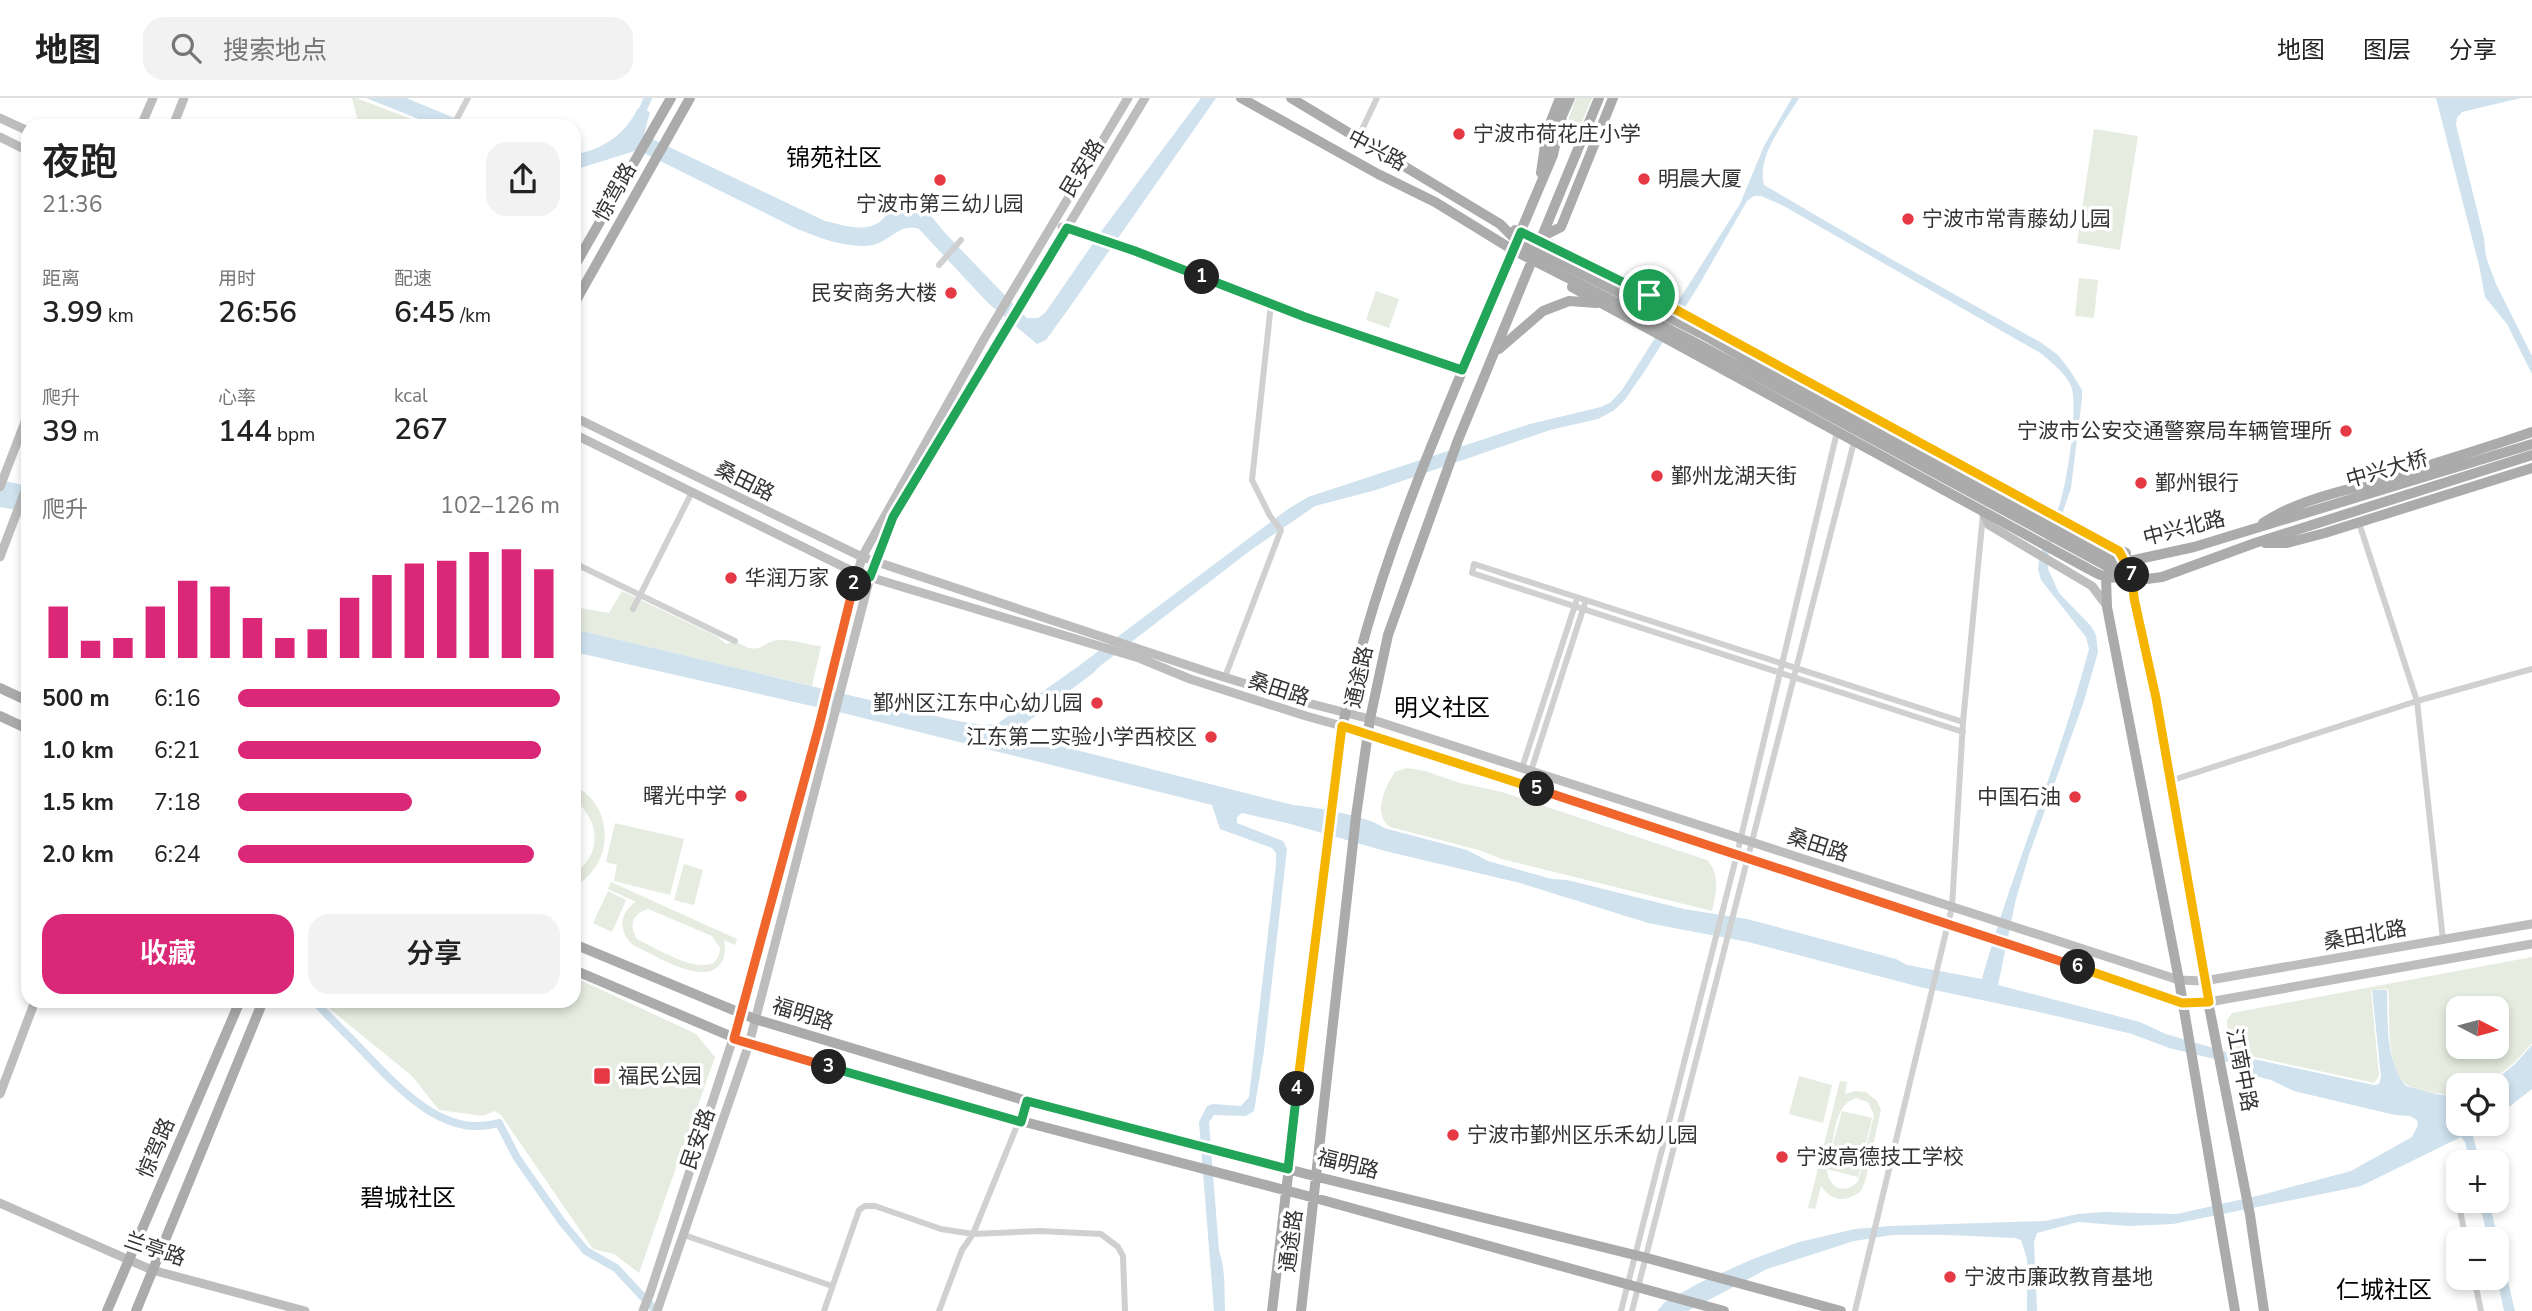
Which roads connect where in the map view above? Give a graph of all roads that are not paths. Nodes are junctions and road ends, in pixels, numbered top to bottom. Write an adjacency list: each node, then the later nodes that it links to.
1 (153, 98): 16 (main road)
2 (184, 98): 17 (main road)
3 (468, 98): 18 (street)
4 (671, 98): 29 (main road, 惊驾路)
5 (690, 98): 31 (main road, 惊驾路)
6 (1128, 98): 24 (main road, 民安路)
7 (1145, 98): 25 (main road, 民安路)
8 (1241, 98): 27 (main road, 中兴路)
9 (1291, 98): 21 (main road, 中兴路)
10 (1377, 98): 21 (street)
11 (1560, 98): 23 (main road)
12 (1570, 98): 23 (main road)
13 (1599, 98): 28 (main road)
14 (1613, 98): 28 (main road)
15 (0, 118): 19 (main road)
16 (144, 119)
17 (176, 119)
18 (456, 119)
19 (21, 128)
20 (0, 137): 22 (main road)
21 (1358, 138): 27 (main road, 中兴路)
22 (21, 148)
23 (1540, 186): 27 (main road)
24 (1053, 223): 25 (main road); 58 (main road, 民安路)
25 (1067, 228): 33 (main road); 59 (main road, 民安路)
26 (961, 240): 30 (street)
27 (1516, 244): 28 (main road, 中兴路); 28 (main road, 中兴路); 37 (main road)
28 (1537, 251): 32 (main road, 中兴路); 34 (main road, 中兴路); 34 (main road, 中兴路); 36 (main road)
29 (581, 255)
30 (939, 265)
31 (581, 292)
32 (1598, 303): 34 (main road, 中兴路); 36 (main road)
33 (1271, 304): 37 (main road); 79 (street)
34 (1639, 308): 35 (main road, 中兴路); 35 (main road, 中兴路)
35 (1695, 337): 40 (main road); 54 (main road, 中兴路)
36 (1492, 356): 86 (main road, 通途路)
37 (1462, 370): 84 (main road, 通途路)
38 (581, 420): 58 (main road, 桑田路)
39 (21, 432): 48 (main road)
40 (1837, 432): 43 (main road); 75 (street)
41 (2532, 432): 53 (main road)
42 (581, 437): 49 (main road, 桑田路)
43 (1854, 442): 51 (main road); 76 (street)
44 (2532, 444): 47 (main road, 中兴大桥)
45 (2532, 455): 47 (main road, 中兴大桥)
46 (2532, 468): 52 (main road)
47 (2455, 474): 53 (main road, 中兴大桥); 56 (main road, 中兴大桥)
48 (1, 484)
49 (692, 492): 62 (main road, 桑田路); 65 (street)
50 (21, 500): 57 (main road)
51 (1983, 512): 54 (main road); 87 (street)
52 (2359, 523): 56 (main road); 83 (street)
53 (2252, 530): 60 (main road, 中兴北路)
54 (2045, 534): 55 (main road, 中兴路); 55 (main road); 69 (main road)
55 (2061, 536): 60 (main road); 60 (main road, 中兴路)
56 (2255, 543): 63 (main road, 中兴北路)
57 (0, 557)
58 (862, 557): 59 (main road, 桑田路); 62 (main road, 民安路)
59 (876, 562): 64 (main road, 民安路); 73 (main road, 桑田路)
60 (2115, 564): 63 (main road, 中兴路); 69 (main road)
61 (581, 566): 65 (street)
62 (856, 573): 64 (main road, 桑田路); 112 (main road, 民安路)
63 (2128, 576): 93 (main road, 江南中路)
64 (870, 577): 73 (main road, 桑田路); 113 (main road, 民安路)
65 (640, 595): 70 (street); 72 (street)
66 (1578, 597): 67 (street); 68 (street); 68 (street)
67 (1586, 600): 71 (street); 75 (street)
68 (1575, 606): 71 (street); 92 (street)
69 (2107, 607): 105 (main road)
70 (633, 608)
71 (1583, 609): 78 (street); 92 (street)
72 (735, 641)
73 (1099, 642): 74 (main road)
74 (1140, 654): 79 (main road, 桑田路); 89 (main road, 桑田路)
75 (1781, 662): 76 (street); 78 (street)
76 (1797, 667): 80 (street); 87 (street)
77 (2532, 669): 83 (street)
78 (1779, 672): 80 (street); 94 (street)
79 (1225, 677): 84 (main road, 桑田路)
80 (1794, 677): 90 (street); 95 (street)
81 (0, 688): 82 (main road)
82 (21, 698)
83 (2417, 701): 93 (street); 101 (street)
84 (1344, 712): 86 (main road, 桑田路); 89 (main road, 通途路)
85 (0, 716): 88 (main road)
86 (1370, 719): 91 (main road, 通途路); 92 (main road, 桑田路)
87 (1963, 722): 90 (street)
88 (21, 726)
89 (1342, 726): 91 (main road, 桑田路); 119 (main road, 通途路)
90 (1963, 732): 98 (street)
91 (1367, 733): 96 (main road, 桑田路); 120 (main road, 通途路)
92 (1526, 769): 94 (main road, 桑田路)
93 (2170, 781): 106 (main road, 江南中路)
94 (1740, 838): 95 (main road, 桑田路); 96 (street)
95 (1753, 842): 97 (street); 98 (main road, 桑田路)
96 (1737, 854): 97 (main road, 桑田路); 126 (street)
97 (1749, 858): 99 (main road, 桑田路); 126 (street)
98 (1952, 907): 99 (street); 105 (main road, 桑田路)
99 (1949, 924): 108 (main road, 桑田路); 146 (street)
100 (2532, 924): 101 (main road, 桑田北路)
101 (2443, 940): 106 (main road, 桑田北路)
102 (2532, 944): 107 (main road, 桑田北路)
103 (581, 947): 112 (main road, 福明路)
104 (581, 973): 114 (main road, 福明路)
105 (2179, 980): 106 (main road, 桑田路); 108 (main road)
106 (2204, 981): 107 (main road, 江南中路)
107 (2209, 1002): 108 (main road, 桑田路); 148 (main road, 江南中路)
108 (2182, 1003): 147 (main road)
109 (32, 1008): 116 (main road)
110 (237, 1008): 127 (main road, 惊驾路)
111 (260, 1008): 128 (main road, 惊驾路)
112 (741, 1014): 113 (main road, 福明路); 114 (main road, 民安路)
113 (755, 1019): 115 (main road, 民安路); 117 (main road, 福明路)
114 (734, 1039): 115 (main road, 福明路); 135 (main road, 民安路, bridge)
115 (748, 1044): 118 (main road, 福明路); 125 (main road, 民安路)
116 (0, 1094)
117 (1027, 1101): 118 (street); 119 (main road, 福明路)
118 (1021, 1122): 121 (main road, 福明路); 124 (street)
119 (1288, 1169): 120 (main road, 福明路); 121 (main road, 通途路)
120 (1318, 1177): 122 (main road, 通途路); 126 (main road, 福明路)
121 (1285, 1190): 122 (main road, 福明路); 140 (main road, 通途路)
122 (1315, 1198): 130 (main road, 福明路); 141 (main road, 通途路)
123 (0, 1203): 127 (main road, 兰亭路)
124 (973, 1234): 129 (street); 138 (street); 139 (street)
125 (684, 1235): 129 (street); 136 (main road, 民安路)
126 (1641, 1256): 130 (street); 130 (street); 145 (main road, 福明路)
127 (128, 1261): 128 (main road, 兰亭路); 132 (main road, 惊驾路)
128 (152, 1270): 133 (main road, 惊驾路); 134 (main road, 兰亭路)
129 (832, 1286): 137 (street)
130 (1633, 1287): 142 (street); 143 (street); 144 (main road, 福明路)
131 (2477, 1290): 149 (street)
132 (107, 1311)
133 (136, 1311)
134 (305, 1311)
135 (643, 1311)
136 (657, 1311)
137 (824, 1311)
138 (939, 1311)
139 (1125, 1311)
140 (1272, 1311)
141 (1301, 1311)
142 (1621, 1311)
143 (1632, 1311)
144 (1724, 1311)
145 (1841, 1311)
146 (1855, 1311)
147 (2235, 1311)
148 (2264, 1311)
149 (2481, 1311)

